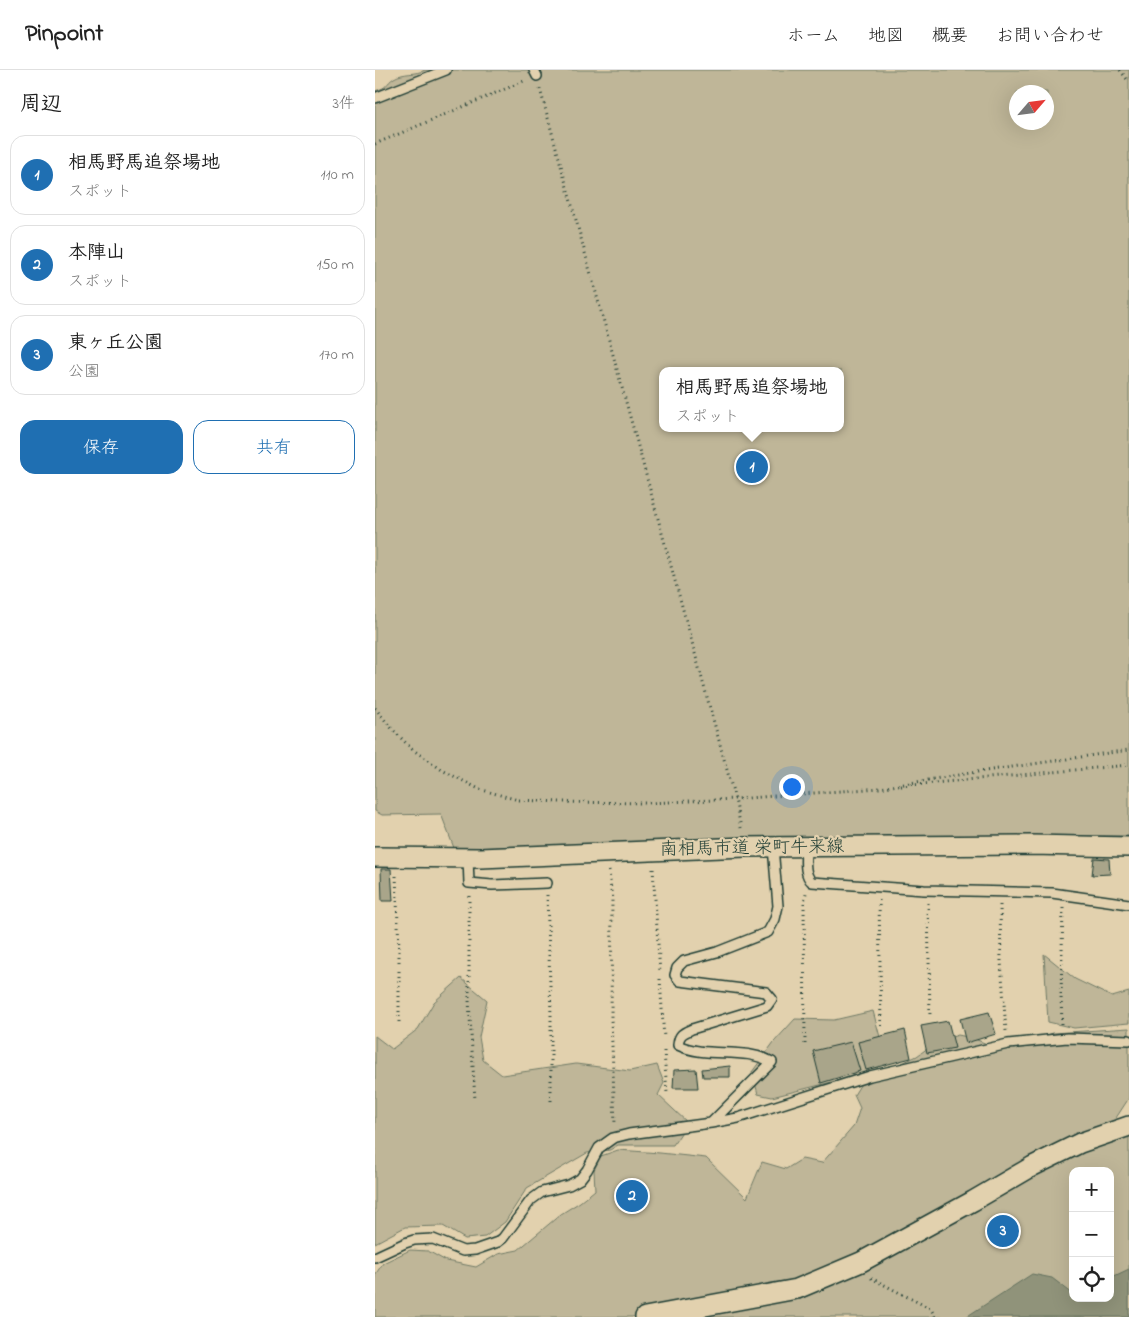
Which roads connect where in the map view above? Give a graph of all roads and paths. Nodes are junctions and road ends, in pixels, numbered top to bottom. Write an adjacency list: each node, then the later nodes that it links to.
1 (446, 70): 5 (lane)
2 (1120, 70): 4 (path)
3 (535, 73): 6 (path); 11 (path)
4 (1129, 82)
5 (375, 98)
6 (375, 144)
7 (375, 708): 11 (path)
8 (1129, 750): 10 (path)
9 (1129, 765): 10 (path)
10 (880, 788): 11 (path)
11 (735, 800): 12 (path)
12 (745, 847): 13 (street, 南相馬市道 栄町牛来線); 16 (street, 南相馬市道 栄町牛来線)
13 (773, 847): 14 (street, 南相馬市道 栄町牛来線); 37 (lane)
14 (806, 847): 15 (street, 南相馬市道 栄町牛来線); 20 (lane)
15 (1129, 847)
16 (610, 853): 19 (street, 南相馬市道 栄町牛来線); 39 (path)
17 (375, 857): 18 (street, 南相馬市道 栄町牛来線)
18 (396, 858): 19 (street, 南相馬市道 栄町牛来線); 29 (path)
19 (468, 858): 21 (lane)
20 (812, 882): 23 (lane); 33 (path)
21 (469, 883): 22 (lane); 35 (path)
22 (547, 883): 36 (path)
23 (878, 887): 24 (lane); 30 (path)
24 (928, 890): 25 (lane); 28 (path)
25 (999, 892): 26 (lane); 34 (path)
26 (1063, 895): 27 (lane); 31 (path)
27 (1129, 904)
28 (930, 1018)
29 (399, 1022)
30 (881, 1028)
31 (1063, 1039): 32 (lane); 34 (lane)
32 (1129, 1040)
33 (805, 1044)
34 (1008, 1044): 37 (lane)
35 (475, 1100)
36 (551, 1104)
37 (711, 1123): 39 (lane)
38 (1129, 1126): 41 (street)
39 (613, 1138): 40 (lane)
40 (375, 1257)
41 (850, 1267): 42 (street); 43 (path)
42 (645, 1317)
43 (935, 1317)

